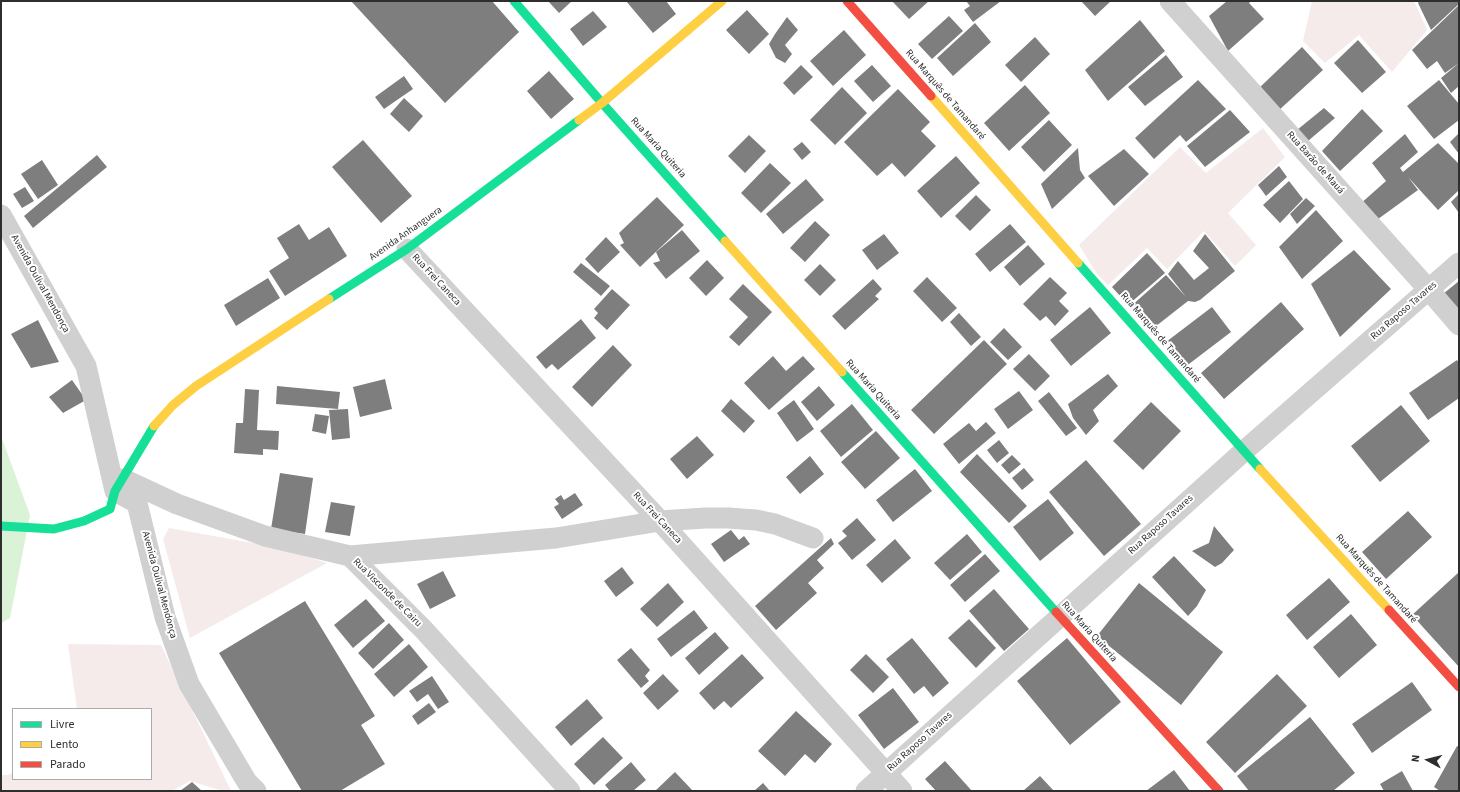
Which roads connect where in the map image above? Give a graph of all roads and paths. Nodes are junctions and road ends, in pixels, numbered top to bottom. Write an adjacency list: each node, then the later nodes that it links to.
1 (514, 1): 5 (street, Rua Maria Quiteria)
2 (722, 1): 5 (street, Avenida Anhanguera)
3 (847, 1): 11 (street, Rua Marquês de Tamandaré)
4 (1170, 1): 9 (street, Rua Barão de Mauá)
5 (602, 103): 7 (street, Avenida Anhanguera); 17 (street, Rua Maria Quiteria)
6 (1, 216): 12 (street, Avenida Oulival Mendonça)
7 (407, 249): 12 (street, Avenida Anhanguera); 13 (street, Rua Frei Caneca)
8 (1459, 263): 9 (street, Rua Raposo Tavares)
9 (1429, 290): 10 (street, Rua Barão de Mauá); 11 (street, Rua Raposo Tavares)
10 (1459, 325)
11 (1244, 451): 17 (street, Rua Raposo Tavares); 18 (street, Rua Marquês de Tamandaré)
12 (119, 485): 14 (street); 16 (street, Rua Visconde de Cairu); 20 (street, Avenida Oulival Mendonça)
13 (660, 521): 15 (street); 16 (street); 19 (street, Rua Frei Caneca)
14 (1, 526)
15 (813, 538)
16 (350, 556): 21 (street, Rua Visconde de Cairu)
17 (1060, 616): 19 (street, Rua Raposo Tavares); 24 (street, Rua Maria Quiteria)
18 (1459, 687)
19 (886, 773): 22 (street, Rua Raposo Tavares); 23 (street, Rua Frei Caneca)
20 (256, 791)
21 (570, 791)
22 (866, 791)
23 (902, 791)
24 (1219, 791)

